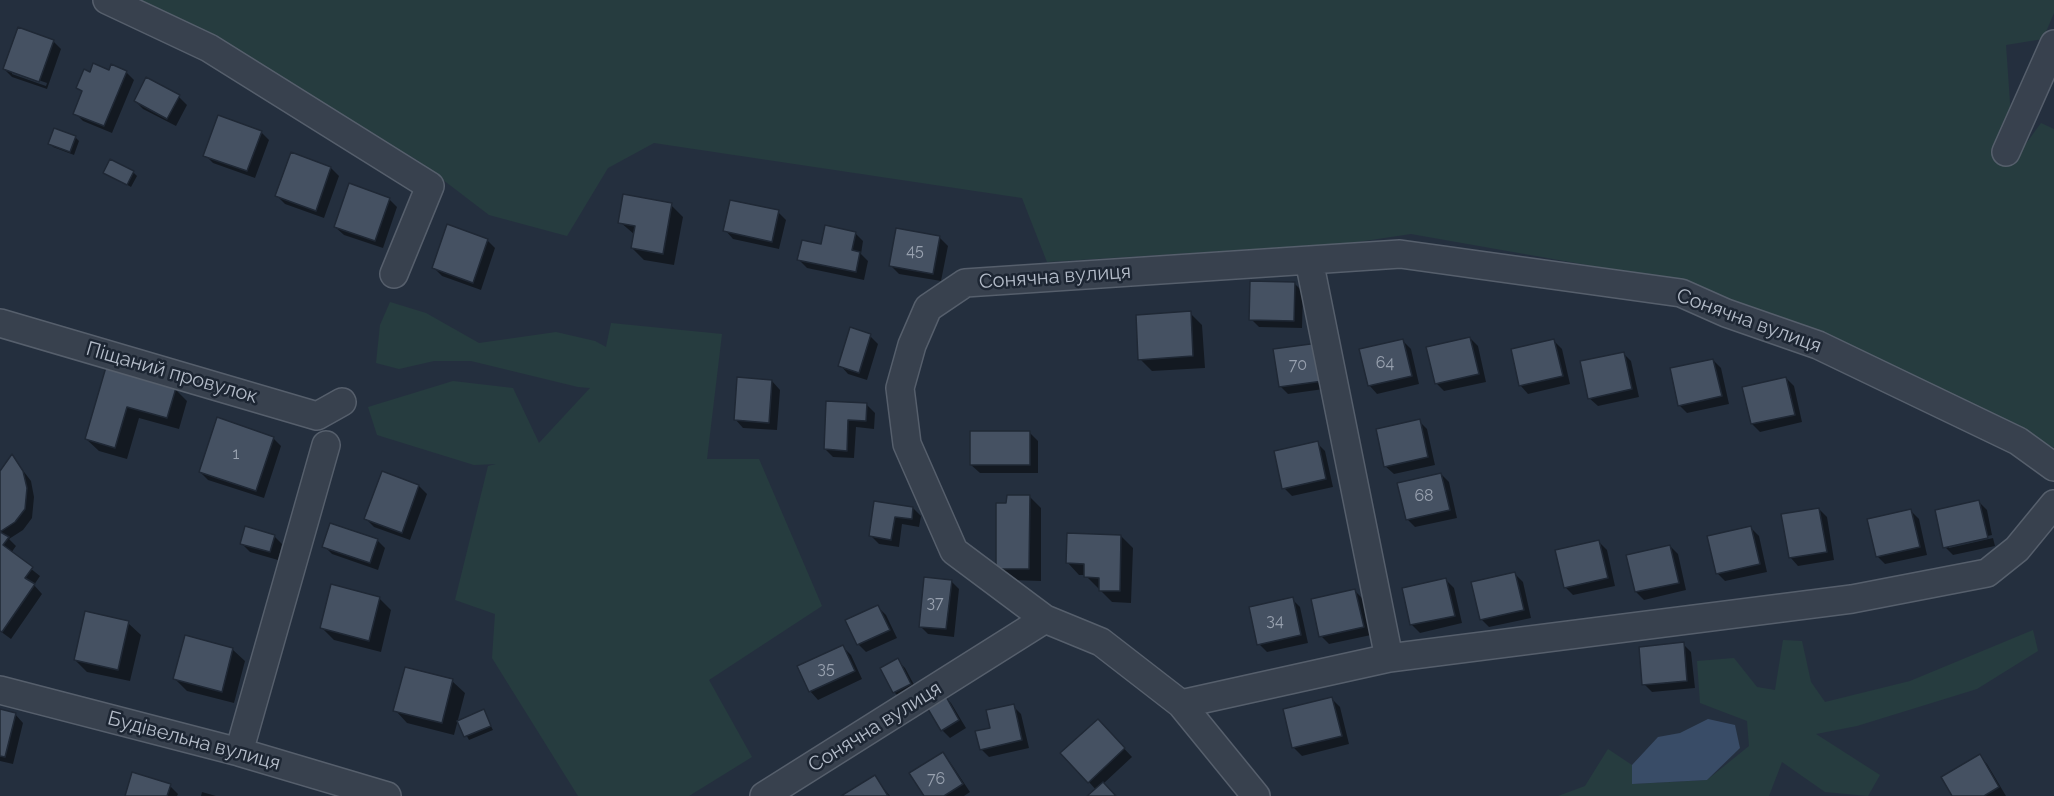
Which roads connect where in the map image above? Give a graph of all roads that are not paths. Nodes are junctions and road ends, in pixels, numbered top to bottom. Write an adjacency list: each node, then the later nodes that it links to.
1 (107, 0): 5 (street)
2 (2054, 44): 3 (street)
3 (2006, 152)
4 (1309, 260): 9 (street, Сонячна вулиця); 11 (street, Сонячна вулиця); 12 (street)
5 (394, 274)
6 (0, 322): 7 (street, Піщаний провулок)
7 (342, 402)
8 (326, 446): 15 (street)
9 (2054, 467)
10 (2054, 504): 12 (street)
11 (1045, 619): 14 (street, Сонячна вулиця); 17 (street, Сонячна вулиця)
12 (1389, 658): 14 (street)
13 (0, 690): 15 (street, Будівельна вулиця)
14 (1181, 704): 18 (street, Сонячна вулиця)
15 (239, 752): 16 (street, Будівельна вулиця)
16 (387, 796)
17 (764, 796)
18 (1256, 796)

